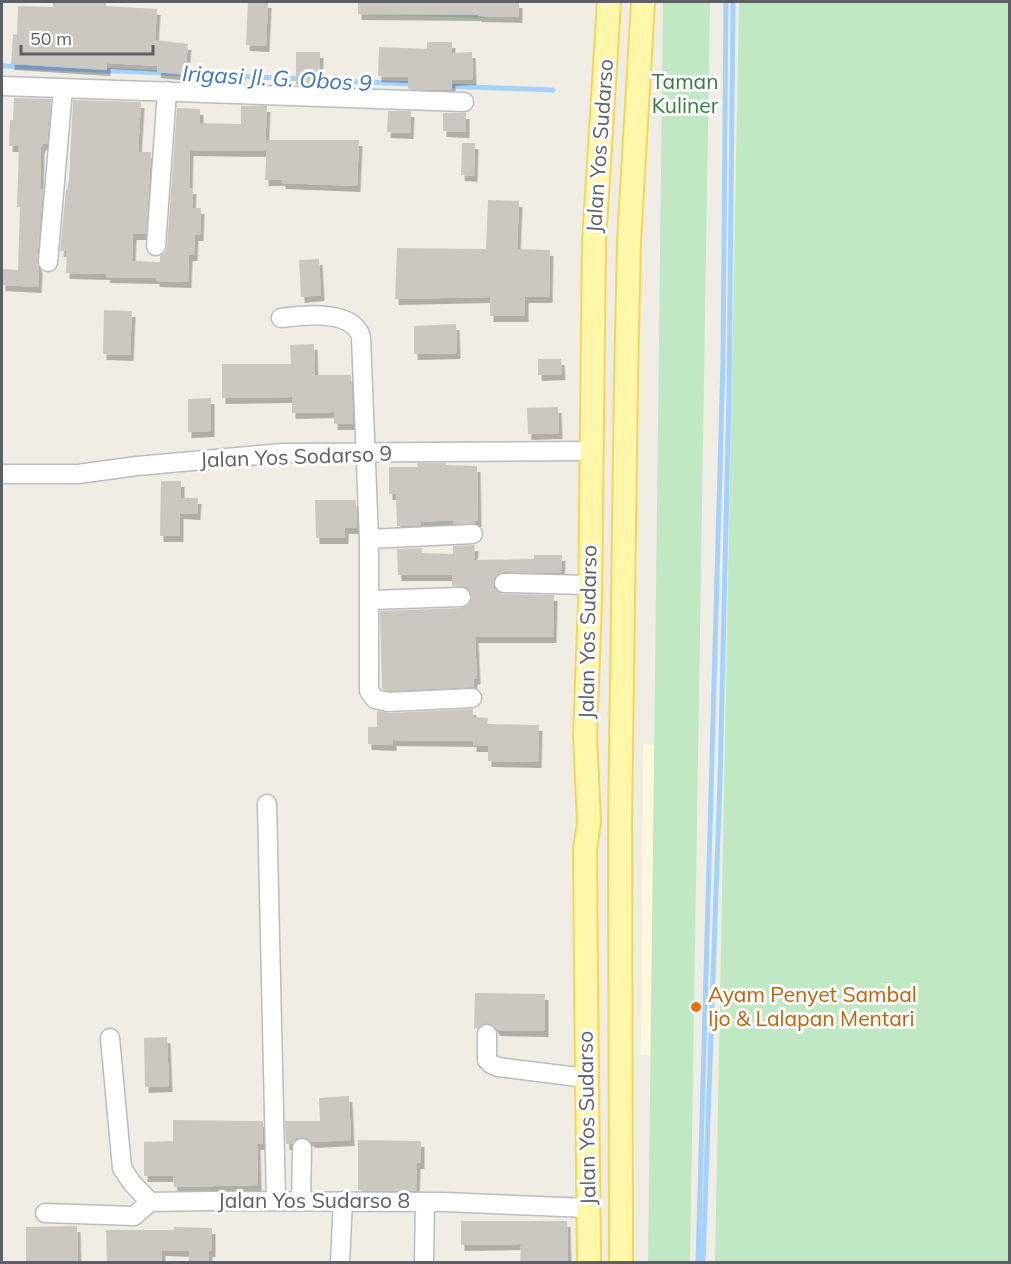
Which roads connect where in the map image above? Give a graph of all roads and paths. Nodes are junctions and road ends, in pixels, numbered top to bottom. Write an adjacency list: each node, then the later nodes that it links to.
1 (609, 2): 10 (main road, Jalan Yos Sudarso)
2 (643, 2): 21 (main road, Jalan Yos Sudarso)
3 (2, 86): 4 (street)
4 (63, 88): 5 (street); 8 (street)
5 (167, 91): 6 (street); 7 (street)
6 (464, 102)
7 (156, 246)
8 (48, 262)
9 (281, 318): 11 (street)
10 (591, 451): 11 (street, Jalan Yos Sodarso 9); 16 (main road, Jalan Yos Sudarso)
11 (365, 453): 12 (street, Jalan Yos Sodarso 9); 14 (street)
12 (2, 474)
13 (473, 534): 14 (street)
14 (369, 539): 18 (street)
15 (504, 583): 16 (street)
16 (590, 585): 22 (main road, Jalan Yos Sudarso)
17 (461, 597): 18 (street)
18 (370, 600): 19 (street)
19 (472, 698)
20 (267, 804): 27 (street)
21 (620, 822): 22 (main road); 37 (main road, Jalan Yos Sudarso)
22 (589, 823): 25 (main road, Jalan Yos Sudarso)
23 (487, 1034): 25 (street)
24 (110, 1038): 30 (street)
25 (586, 1078): 32 (main road, Jalan Yos Sudarso)
26 (302, 1148): 28 (street)
27 (276, 1201): 28 (street, Jalan Yos Sudarso 8); 30 (street, Jalan Yos Sudarso 8)
28 (301, 1201): 29 (street, Jalan Yos Sudarso 8)
29 (343, 1201): 31 (street, Jalan Yos Sudarso 8); 35 (street)
30 (150, 1202): 33 (street, Jalan Yos Sudarso 8)
31 (425, 1202): 32 (street, Jalan Yos Sudarso 8); 34 (street)
32 (588, 1208): 36 (main road, Jalan Yos Sudarso)
33 (45, 1213)
34 (424, 1261)
35 (340, 1263)
36 (589, 1263)
37 (621, 1263)

